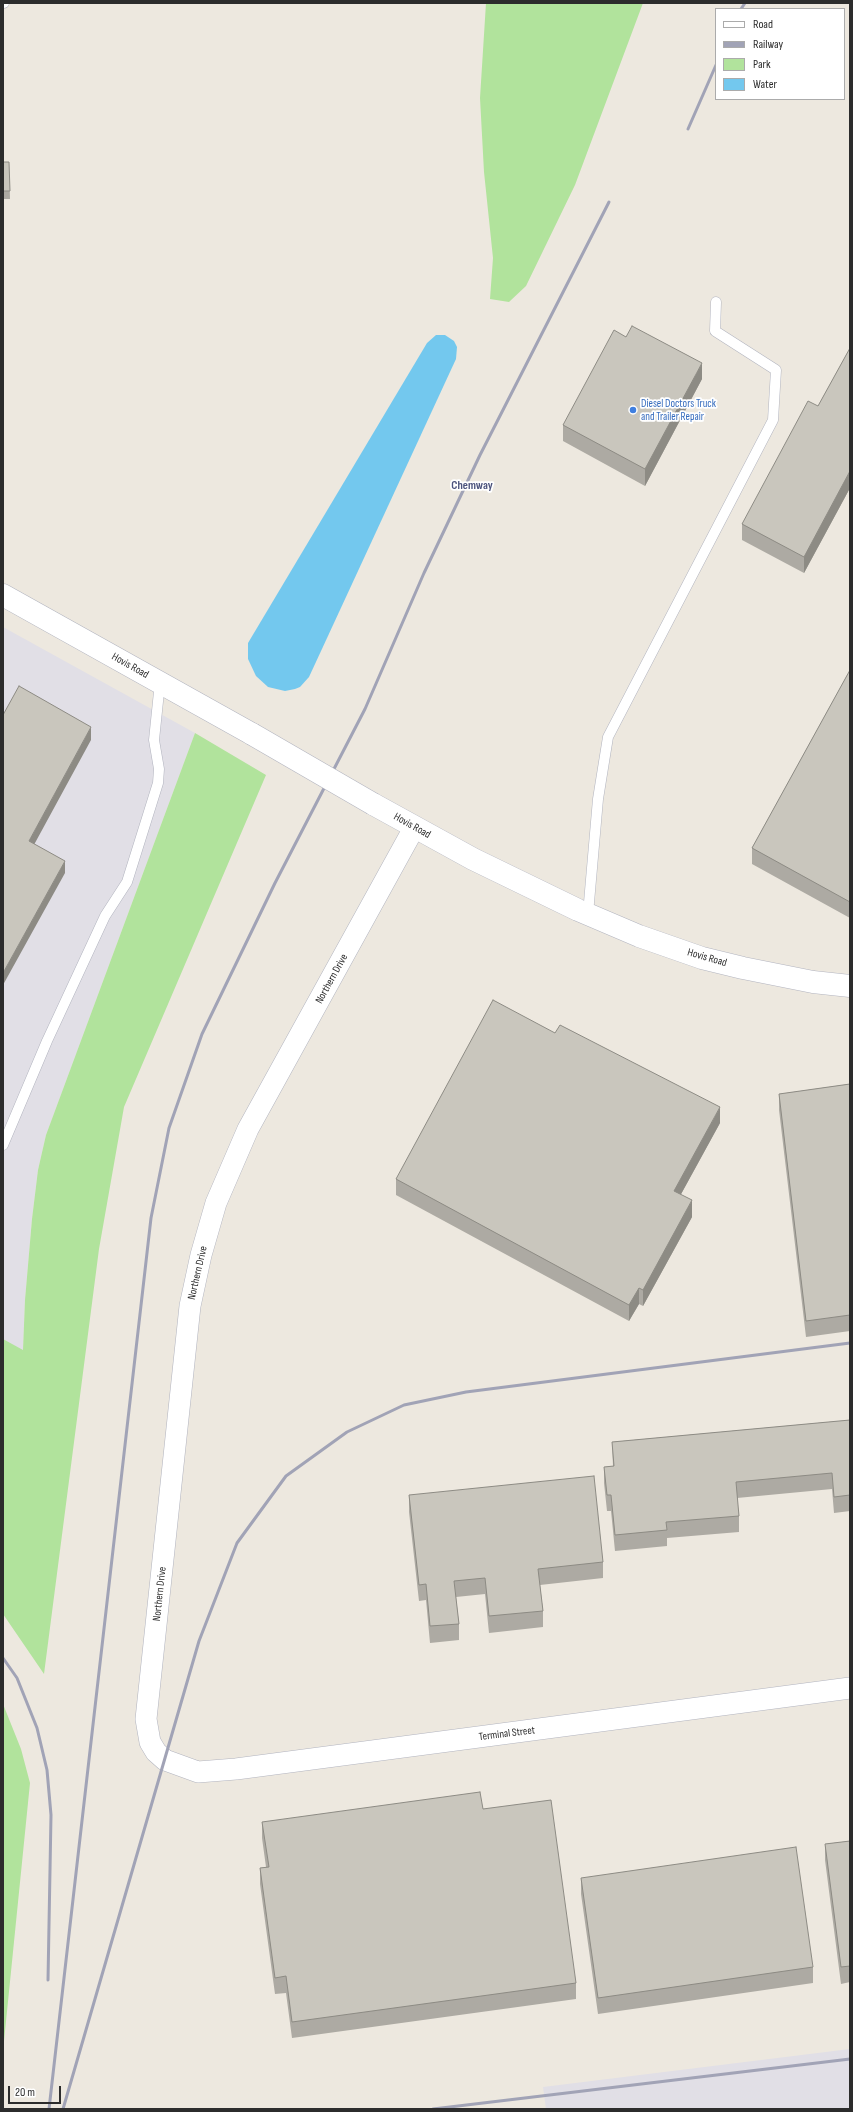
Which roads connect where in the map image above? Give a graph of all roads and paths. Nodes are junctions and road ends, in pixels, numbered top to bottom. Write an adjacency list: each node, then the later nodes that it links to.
1 (716, 302): 5 (lane)
2 (3, 595): 3 (street, Hovis Road)
3 (160, 682): 4 (street, Hovis Road, bridge); 7 (lane)
4 (414, 828): 5 (street, Hovis Road); 9 (street, Northern Drive)
5 (588, 914): 6 (street, Hovis Road)
6 (850, 986)
7 (3, 1145)
8 (850, 1688): 9 (street, Terminal Street)
9 (165, 1760)

